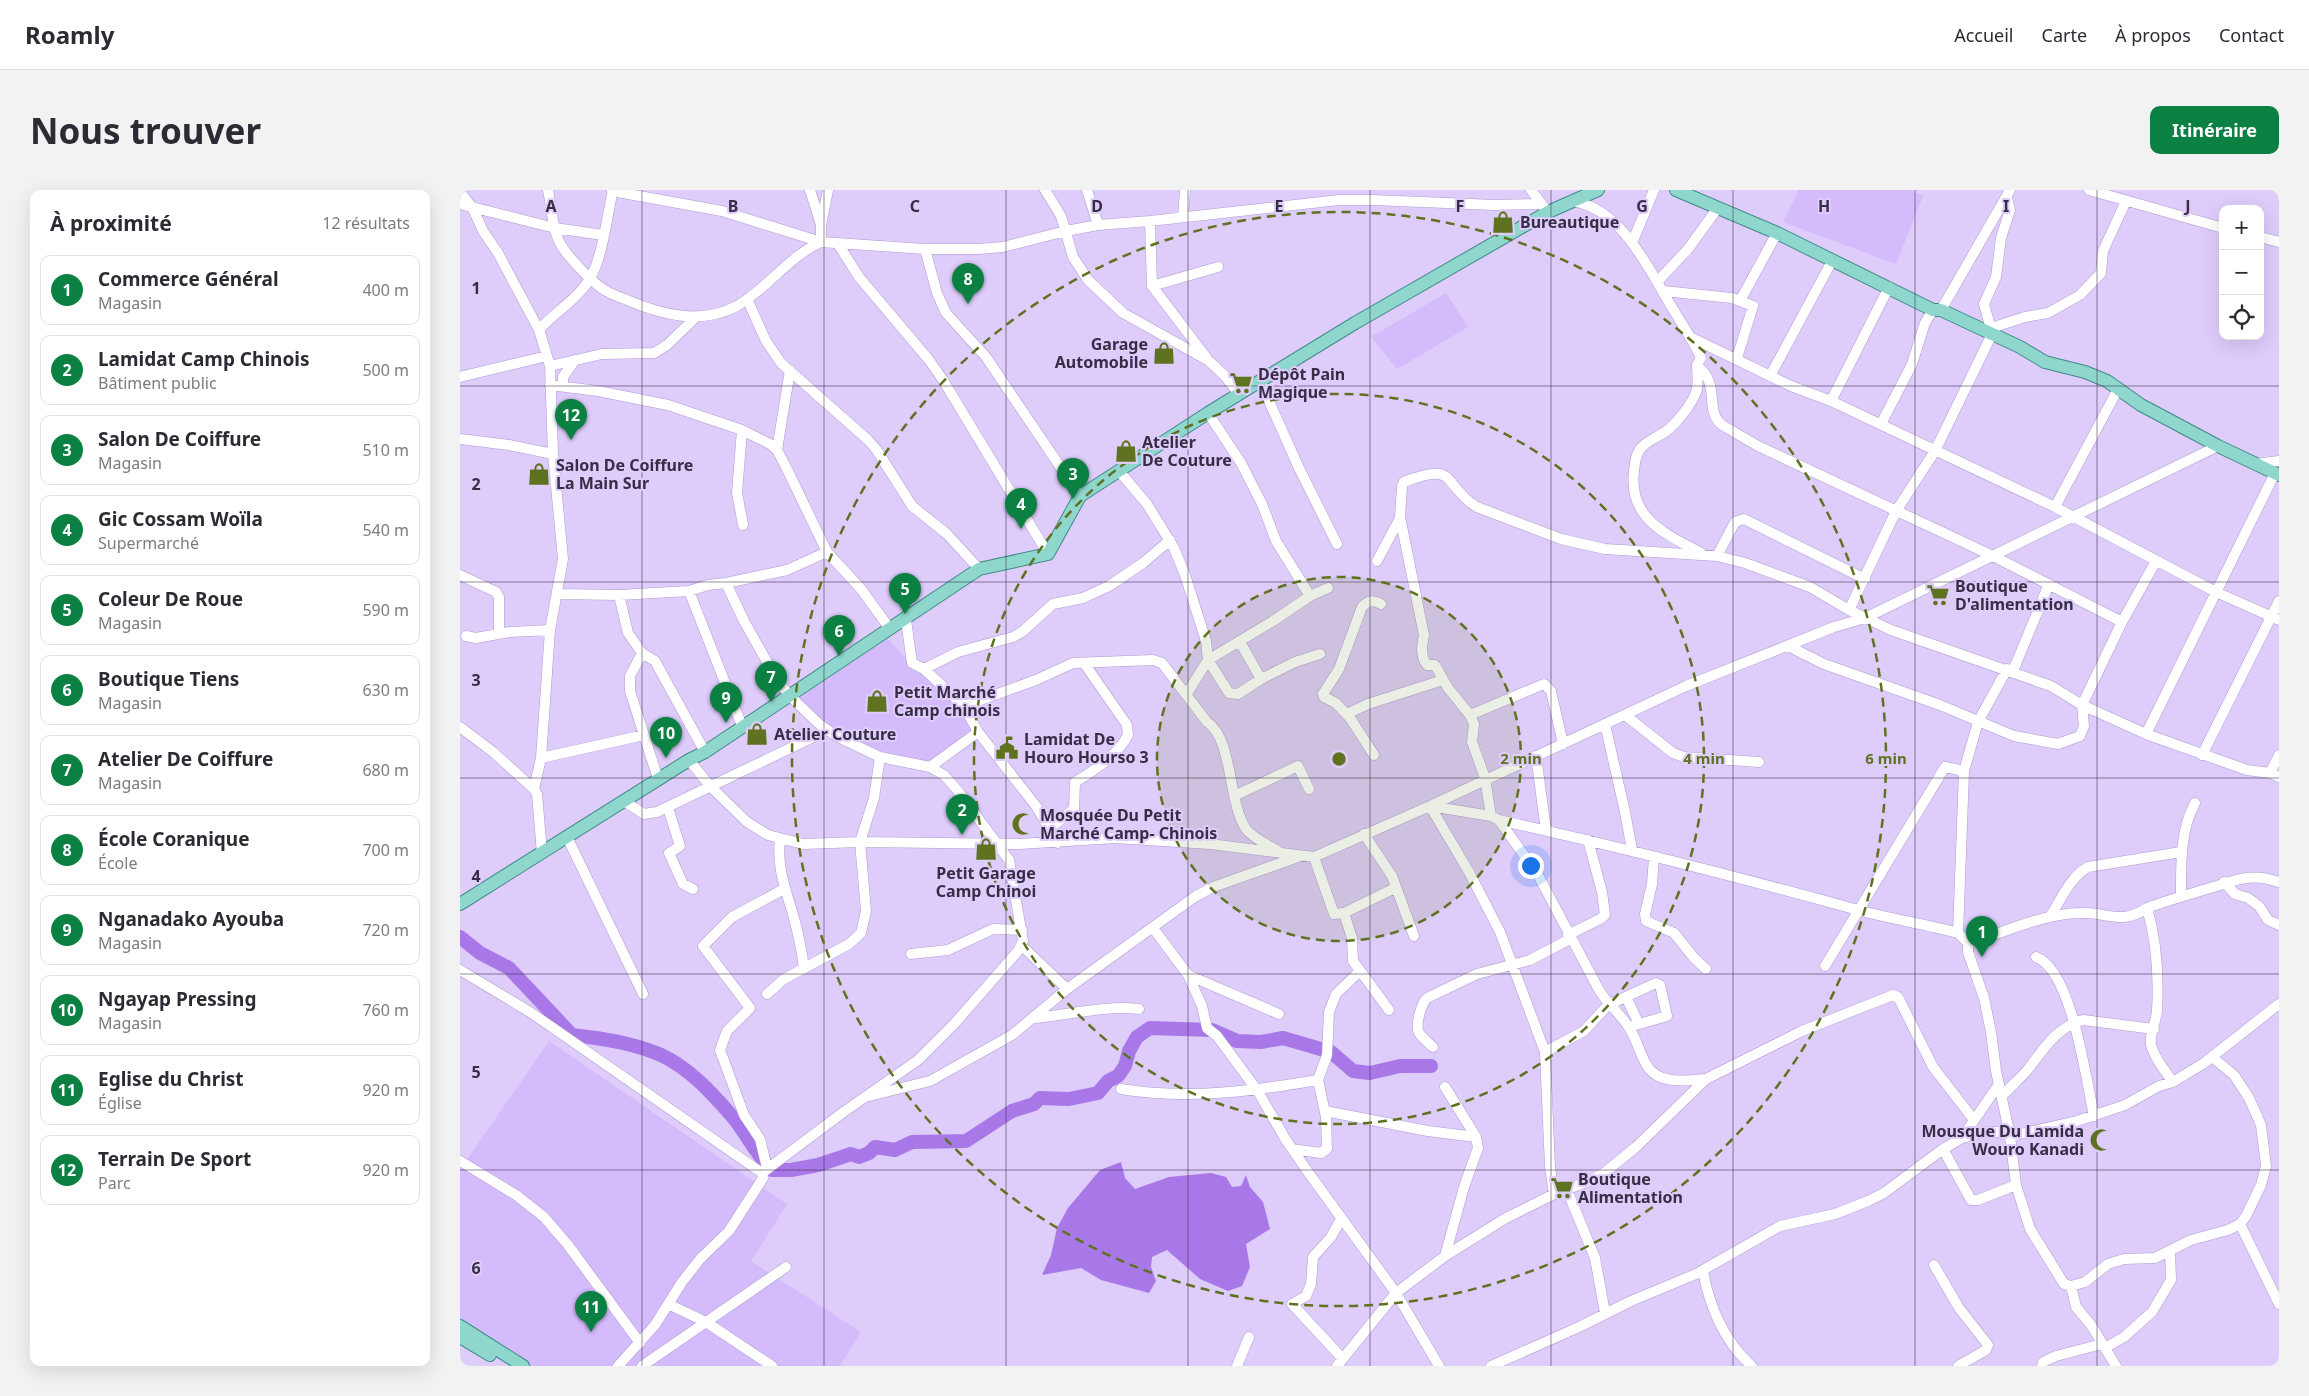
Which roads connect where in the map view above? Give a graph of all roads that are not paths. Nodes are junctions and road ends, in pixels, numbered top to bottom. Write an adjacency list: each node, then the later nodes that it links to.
1 (548, 190): 27 (street)
2 (612, 190): 30 (street); 31 (street)
3 (810, 190): 24 (street)
4 (828, 190): 24 (street)
5 (1045, 190): 28 (street)
6 (1087, 190): 25 (street)
7 (1185, 190): 22 (street)
8 (1531, 190): 20 (street)
9 (1598, 190): 16 (main road)
10 (1654, 190): 35 (street)
11 (1676, 190): 21 (main road)
12 (2089, 190): 17 (street)
13 (460, 192): 19 (street)
14 (2008, 194): 47 (street); 50 (street)
15 (1373, 195): 20 (street); 22 (street)
16 (1571, 201): 20 (main road); 35 (street)
17 (2126, 201): 26 (street); 50 (street)
18 (460, 204): 19 (street)
19 (472, 206): 27 (street); 49 (street)
20 (1544, 208): 60 (main road)
21 (1717, 208): 29 (main road); 43 (street)
22 (1183, 218): 23 (street)
23 (1150, 221): 25 (street); 42 (street)
24 (821, 225): 33 (street)
25 (1098, 225): 28 (street)
26 (2219, 227)
27 (555, 228): 30 (street); 41 (street)
28 (1066, 231): 37 (street); 55 (street)
29 (1777, 233): 39 (main road); 46 (street)
30 (603, 235): 41 (street)
31 (797, 236): 33 (street); 38 (street)
32 (2264, 238): 34 (street)
33 (821, 242): 36 (street); 38 (street)
34 (2279, 242)
35 (1632, 243): 43 (street)
36 (838, 244): 37 (street); 85 (street)
37 (925, 249): 76 (street)
38 (794, 258): 45 (street)
39 (1832, 261): 44 (main road); 58 (street)
40 (1218, 267): 42 (street)
41 (591, 277): 48 (street); 49 (street)
42 (1152, 286): 55 (street)
43 (1660, 286): 46 (street); 51 (street)
44 (1889, 287): 47 (main road); 65 (street)
45 (747, 299): 48 (street); 57 (street)
46 (1740, 301): 52 (street)
47 (1937, 310): 50 (main road); 67 (street)
48 (696, 317): 53 (street)
49 (539, 330): 54 (street)
50 (1992, 334): 63 (main road); 72 (street)
51 (1692, 338): 52 (street); 56 (street)
52 (1737, 358): 58 (street)
53 (574, 360): 54 (street); 62 (street)
54 (549, 361): 59 (street); 61 (street)
55 (1209, 361): 64 (street)
56 (1697, 365): 78 (street); 86 (street)
57 (790, 370): 71 (street); 90 (street)
58 (1770, 376): 65 (street)
59 (460, 377)
60 (1260, 381): 64 (main road); 83 (street)
61 (550, 385): 62 (street); 73 (street)
62 (563, 386): 68 (street)
63 (2118, 389): 70 (main road); 77 (street)
64 (1239, 394): 66 (main road)
65 (1831, 401): 67 (street)
66 (1208, 413): 75 (main road); 100 (street)
67 (1881, 424): 72 (street)
68 (742, 430): 71 (street); 81 (street)
69 (460, 440): 73 (street)
70 (2218, 446): 74 (main road); 80 (street)
71 (777, 450): 84 (street)
72 (1935, 451): 77 (street); 78 (street)
73 (553, 454): 98 (street)
74 (2278, 470): 97 (street)
75 (1119, 471): 76 (main road); 82 (street)
76 (1080, 496): 85 (main road)
77 (2055, 507): 80 (street)
78 (1896, 511): 87 (street); 92 (street)
79 (1400, 517): 86 (street); 88 (street); 121 (street)
80 (2074, 517): 87 (street); 89 (street)
81 (743, 525)
82 (1170, 540): 116 (street); 118 (street)
83 (1337, 544)
84 (826, 552): 93 (street); 108 (street)
85 (1048, 554): 90 (main road)
86 (1712, 556): 92 (street); 103 (street)
87 (1993, 556): 94 (street); 104 (street)
88 (1377, 561)
89 (2156, 561): 97 (street); 107 (street)
90 (979, 569): 106 (main road)
91 (460, 575): 110 (street)
92 (1865, 579): 103 (street)
93 (726, 583): 96 (street); 122 (street)
94 (2049, 584): 107 (street); 119 (street)
95 (1328, 588): 100 (street)
96 (689, 591): 99 (street); 131 (street)
97 (2216, 592): 105 (street); 135 (street)
98 (558, 594): 99 (street); 109 (street)
99 (618, 595): 114 (street)
100 (1310, 596): 112 (street)
101 (2279, 601): 105 (street)
102 (1381, 604): 126 (street)
103 (1849, 610): 104 (street)
104 (1865, 618): 113 (street); 119 (street)
105 (2275, 618): 140 (street)
106 (906, 620): 108 (main road); 118 (street)
107 (2122, 622): 124 (street)
108 (890, 629): 122 (main road)
109 (550, 630): 110 (street); 144 (street)
110 (498, 633): 111 (street)
111 (466, 636)
112 (1240, 642): 116 (street); 120 (street)
113 (1788, 646): 128 (street); 129 (street)
114 (642, 653): 136 (street); 138 (street)
115 (1320, 654): 120 (street)
116 (1208, 660): 120 (street); 123 (street)
117 (1084, 663): 123 (street); 125 (street); 161 (street)
118 (924, 670): 125 (street)
119 (2010, 670): 124 (street); 129 (street)
120 (1261, 679)
121 (1442, 680): 126 (street); 127 (street)
122 (789, 695): 131 (main road); 132 (street)
123 (1186, 695): 155 (street)
124 (2082, 705): 129 (street); 135 (street)
125 (964, 706): 134 (street)
126 (1347, 714): 139 (street)
127 (1470, 715): 137 (street); 150 (street)
128 (1625, 715): 130 (street); 146 (street)
129 (1978, 722): 148 (street)
130 (1605, 724): 137 (street); 170 (street)
131 (742, 726): 138 (main road)
132 (828, 730): 143 (street); 152 (street)
133 (461, 731): 153 (street)
134 (978, 732): 147 (street); 161 (street)
135 (2146, 734): 140 (street)
136 (644, 735): 144 (street); 151 (street)
137 (1563, 744): 142 (street)
138 (706, 752): 145 (main road)
139 (1374, 755)
140 (2202, 755): 149 (street)
141 (2279, 755): 149 (street)
142 (1536, 756): 150 (street); 162 (street)
143 (880, 757): 147 (street); 167 (street)
144 (540, 758): 153 (street)
145 (689, 760): 151 (main road); 152 (street)
146 (1759, 762)
147 (930, 767): 169 (street)
148 (1964, 771): 185 (street); 191 (street)
149 (2275, 775)
150 (1485, 778): 158 (street); 160 (street)
151 (658, 779): 156 (main road)
152 (711, 787): 159 (street); 165 (street)
153 (534, 789): 172 (street)
154 (1309, 789): 155 (street)
155 (1234, 796): 173 (street)
156 (624, 801): 159 (street); 164 (main road)
157 (2195, 802): 171 (street)
158 (1430, 806): 160 (street); 163 (street); 198 (street)
159 (668, 808): 180 (street)
160 (1495, 818): 162 (street); 193 (street)
161 (1051, 827): 168 (street)
162 (1546, 830): 166 (street)
163 (1364, 834): 175 (street); 179 (street)
164 (567, 837): 172 (main road); 206 (street)
165 (780, 839): 167 (street); 181 (street)
166 (1588, 840): 170 (street); 193 (street)
167 (860, 842): 169 (street); 200 (street)
168 (1058, 843): 169 (street); 173 (street)
169 (997, 844): 190 (street)
170 (1632, 850): 176 (street)
171 (2181, 852): 182 (street); 187 (street)
172 (542, 853): 183 (main road)
173 (1280, 853): 174 (street)
174 (1299, 857): 175 (street); 189 (street)
175 (1314, 857): 186 (street)
176 (1654, 858): 185 (street); 201 (street)
177 (2224, 882): 178 (street); 182 (street); 188 (street)
178 (2279, 882)
179 (1395, 888): 186 (street); 192 (street)
180 (693, 889)
181 (784, 889): 200 (street); 240 (street)
182 (2181, 895): 184 (street)
183 (460, 904)
184 (2147, 908): 187 (street); 218 (street)
185 (1860, 911): 191 (street); 199 (street)
186 (1344, 913): 203 (street)
187 (2050, 915): 194 (street)
188 (2279, 925)
189 (1153, 928): 204 (street); 205 (street)
190 (1022, 930): 195 (street); 196 (street)
191 (1958, 933): 194 (street)
192 (1414, 936)
193 (1569, 937): 198 (street); 210 (street)
194 (1968, 943): 225 (street)
195 (1022, 946): 205 (street); 230 (street)
196 (911, 954)
197 (2036, 957): 216 (street)
198 (1512, 966): 219 (street); 220 (street)
199 (1825, 966)
200 (804, 968): 207 (street)
201 (1706, 969)
202 (460, 970): 240 (street)
203 (1360, 971): 212 (street); 222 (street)
204 (1188, 974): 214 (street); 228 (street)
205 (1067, 990): 215 (street)
206 (643, 994)
207 (767, 994)
208 (1626, 997): 210 (street); 217 (street); 217 (street)
209 (2279, 1004): 213 (street)
210 (1608, 1005): 217 (street); 220 (street)
211 (1139, 1008): 215 (street)
212 (1389, 1010)
213 (2275, 1010): 221 (street)
214 (1279, 1014)
215 (1034, 1018): 230 (street)
216 (2074, 1022): 218 (street); 229 (street); 232 (street)
217 (1634, 1025): 223 (street)
218 (2154, 1029): 224 (street)
219 (1433, 1047)
220 (1545, 1052): 243 (street)
221 (2212, 1057): 224 (street); 245 (street)
222 (1318, 1080): 228 (street); 231 (street)
223 (1706, 1080): 233 (street); 242 (street)
224 (2173, 1082): 232 (street)
225 (1999, 1084): 229 (street); 233 (street)
226 (1445, 1087): 235 (street)
227 (1121, 1089): 228 (street)
228 (1257, 1090): 237 (street)
229 (2002, 1096): 234 (street)
230 (864, 1097): 240 (street)
231 (1325, 1112): 235 (street); 237 (street)
232 (2094, 1116): 234 (street)
233 (1974, 1120): 236 (street)
234 (2010, 1136): 236 (street); 241 (street)
235 (1476, 1137): 247 (street)
236 (1962, 1138): 238 (street)
237 (1292, 1149): 244 (street)
238 (1943, 1149): 241 (street); 250 (street)
239 (460, 1161): 260 (street)
240 (765, 1170): 253 (street)
241 (2016, 1185): 251 (street)
242 (1567, 1190): 243 (street); 255 (street)
243 (1554, 1194): 247 (street)
244 (1341, 1219): 252 (street); 262 (street)
245 (2240, 1224): 246 (street); 254 (street)
246 (2170, 1251): 251 (street); 261 (street)
247 (1445, 1256): 252 (street)
248 (1934, 1265): 272 (street)
249 (786, 1267): 256 (street)
250 (1702, 1271): 255 (street); 271 (street)
251 (2071, 1286): 261 (street)
252 (1396, 1293): 262 (street); 269 (street)
253 (668, 1304): 256 (street); 260 (street)
254 (2279, 1304)
255 (1605, 1313): 270 (street)
256 (706, 1322): 266 (street); 267 (street)
257 (460, 1326): 264 (main road)
258 (460, 1337): 263 (main road)
259 (1249, 1337): 268 (street)
260 (640, 1342): 265 (street)
261 (2104, 1346): 273 (street); 274 (street)
262 (1339, 1362)
263 (509, 1366)
264 (523, 1366)
265 (618, 1366)
266 (642, 1366)
267 (772, 1366)
268 (1237, 1366)
269 (1439, 1366)
270 (1491, 1366)
271 (1752, 1366)
272 (1958, 1366)
273 (2042, 1366)
274 (2116, 1366)

